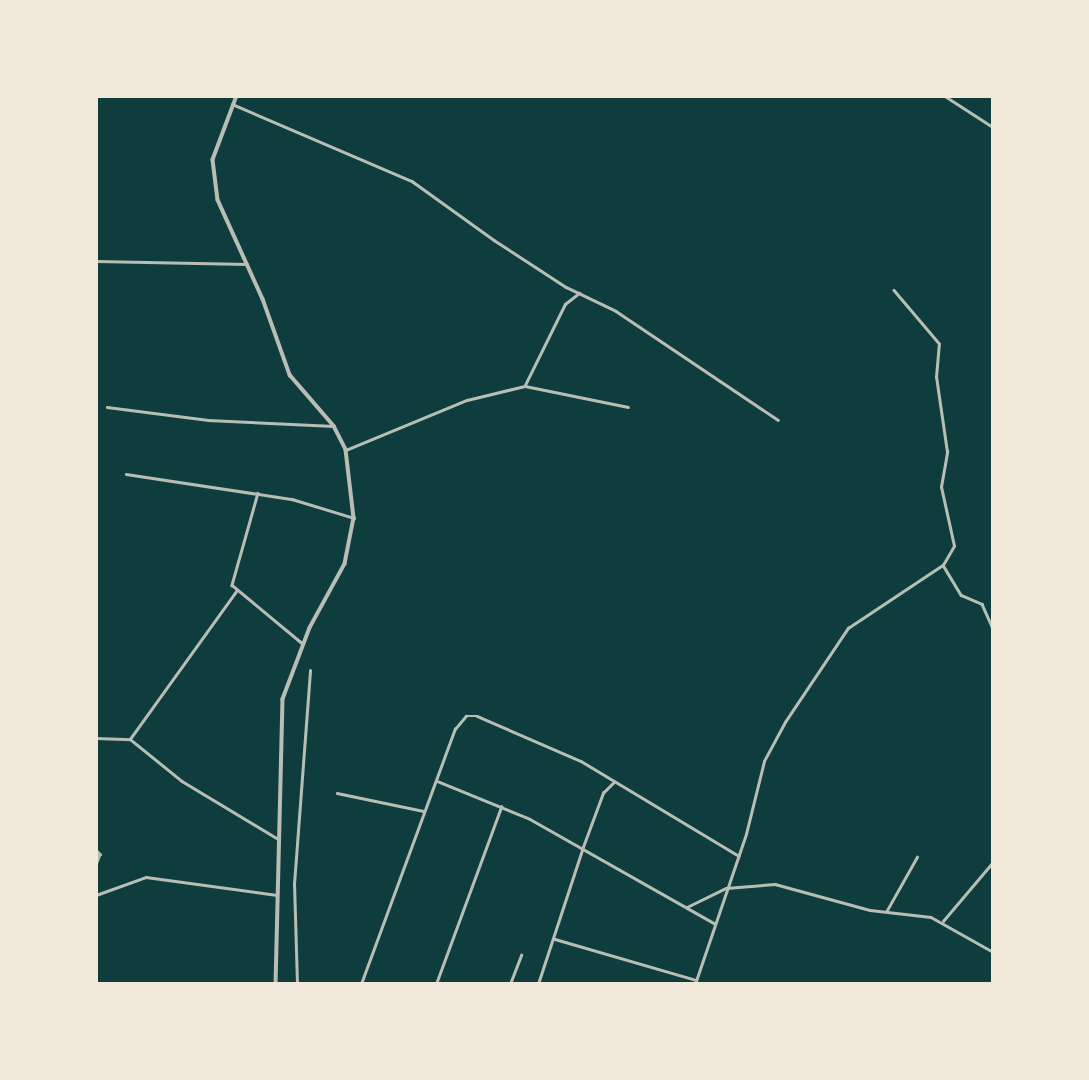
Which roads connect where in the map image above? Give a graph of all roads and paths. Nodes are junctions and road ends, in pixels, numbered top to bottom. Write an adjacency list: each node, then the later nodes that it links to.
1 (237, 96): 3 (street)
2 (945, 96): 4 (street)
3 (232, 104): 6 (street); 8 (street)
4 (993, 127)
5 (96, 261): 6 (street)
6 (247, 264): 13 (street)
7 (894, 291): 18 (street)
8 (579, 293): 9 (street); 12 (street)
9 (525, 386): 11 (street); 14 (street)
10 (107, 407): 13 (street)
11 (628, 407)
12 (778, 420)
13 (334, 426): 14 (street)
14 (346, 450): 17 (street)
15 (125, 474): 16 (street)
16 (258, 493): 17 (street); 19 (street)
17 (354, 518): 21 (street)
18 (943, 565): 20 (street); 33 (street)
19 (237, 590): 21 (street); 24 (street)
20 (993, 629)
21 (303, 644): 30 (street)
22 (310, 671): 49 (street)
23 (96, 738): 24 (street)
24 (130, 738): 30 (street)
25 (437, 781): 26 (street); 28 (street); 29 (street)
26 (614, 782): 31 (street); 33 (street)
27 (337, 793): 29 (street)
28 (500, 807): 31 (street); 51 (street)
29 (424, 811): 50 (street)
30 (278, 839): 39 (street)
31 (583, 847): 40 (street); 44 (street)
32 (96, 850): 36 (street)
33 (739, 856): 37 (street)
34 (916, 857): 41 (street)
35 (993, 862): 42 (street)
36 (96, 865)
37 (726, 888): 40 (street); 41 (street); 43 (street)
38 (96, 895): 39 (street)
39 (277, 895): 48 (street)
40 (687, 907): 43 (street)
41 (886, 912): 42 (street)
42 (943, 922): 45 (street)
43 (714, 923): 47 (street)
44 (553, 939): 47 (street); 53 (street)
45 (993, 952)
46 (521, 955): 52 (street)
47 (696, 982)
48 (276, 984)
49 (297, 984)
50 (361, 984)
51 (436, 984)
52 (510, 984)
53 (538, 984)

